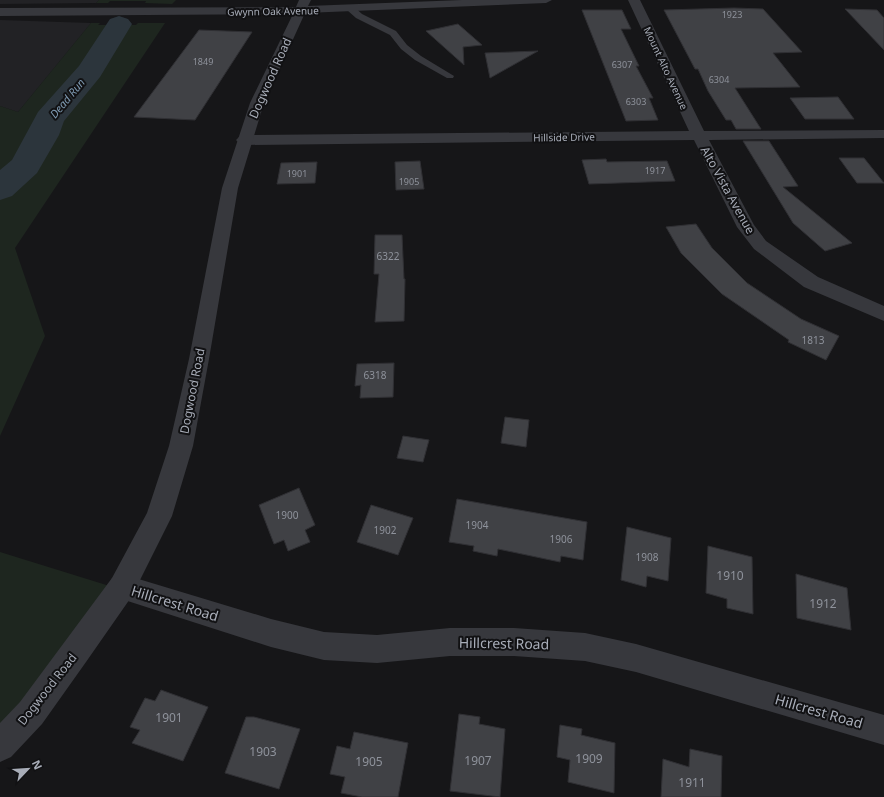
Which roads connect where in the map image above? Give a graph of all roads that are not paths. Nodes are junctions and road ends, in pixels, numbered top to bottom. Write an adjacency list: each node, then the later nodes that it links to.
1 (542, 0): 2 (street, Gwynn Oak Avenue); 5 (street, Gwynn Oak Avenue)
2 (546, 0)
3 (634, 0): 9 (street, Mount Alto Avenue)
4 (304, 5): 5 (street, Gwynn Oak Avenue); 6 (street, Gwynn Oak Avenue); 10 (street, Dogwood Road)
5 (350, 8): 7 (lane)
6 (0, 12)
7 (450, 76)
8 (884, 134): 9 (street, Hillside Drive)
9 (698, 136): 10 (street, Hillside Drive); 11 (street, Alto Vista Avenue)
10 (244, 140): 12 (street, Dogwood Road)
11 (884, 314)
12 (122, 587): 13 (street, Hillcrest Road); 14 (street, Dogwood Road)
13 (884, 730)
14 (0, 746)

